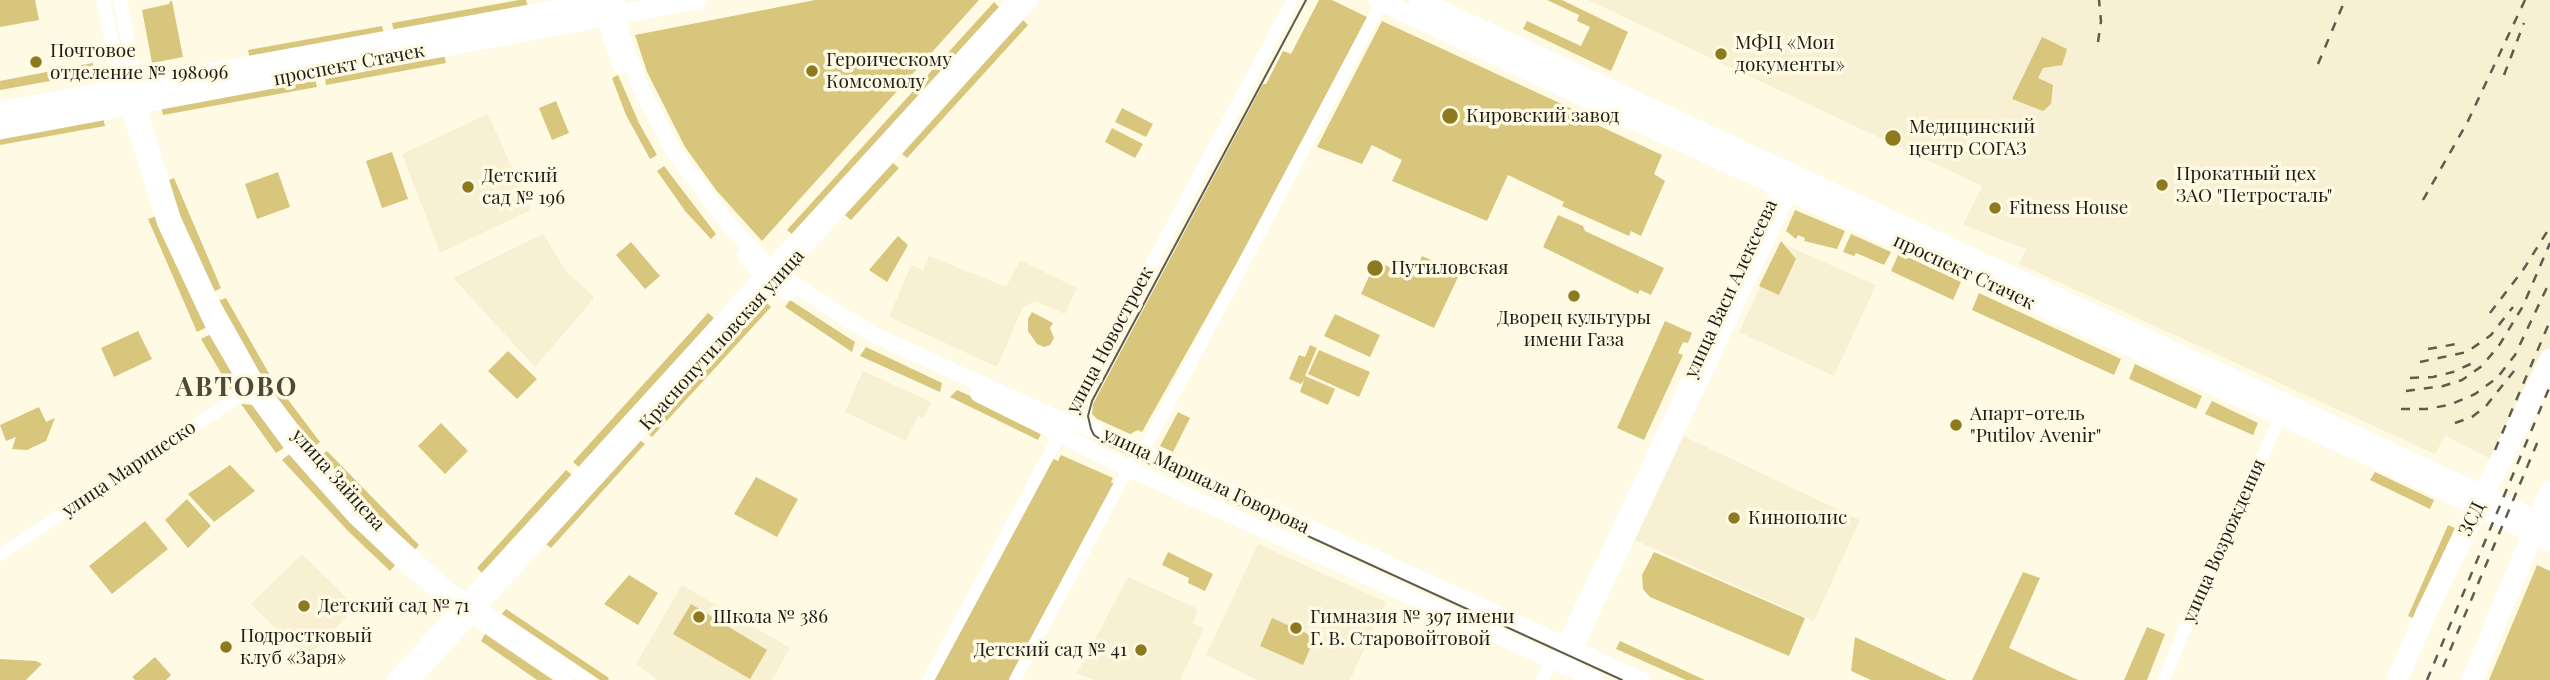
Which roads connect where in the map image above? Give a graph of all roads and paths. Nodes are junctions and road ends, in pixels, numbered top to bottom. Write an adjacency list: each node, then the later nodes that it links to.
1 (103, 0): 10 (street)
2 (120, 0): 10 (street)
3 (697, 0): 9 (main road, проспект Стачек)
4 (1015, 0): 14 (street, Краснопутиловская улица)
5 (1032, 0): 14 (street, Краснопутиловская улица)
6 (1293, 0): 18 (street, улица Новостроек)
7 (1419, 0): 13 (main road, проспект Стачек)
8 (1380, 1): 13 (main road, проспект Стачек); 19 (street)
9 (610, 5): 10 (main road, проспект Стачек); 14 (main road, улица Маршала Говорова)
10 (132, 96): 11 (main road, проспект Стачек); 12 (main road, проспект Стачек); 16 (street, улица Зайцева)
11 (0, 111)
12 (0, 130)
13 (1787, 184): 17 (main road, проспект Стачек); 26 (street, улица Васи Алексеева)
14 (772, 276): 18 (main road, улица Маршала Говорова); 25 (main road, Краснопутиловская улица)
15 (2550, 359): 39 (highway, ЗСД)
16 (254, 387): 24 (street, улица Маринеско); 25 (street, улица Зайцева)
17 (2283, 410): 22 (main road, проспект Стачек); 23 (main road, проспект Стачек); 38 (street, улица Возрождения)
18 (1063, 427): 19 (main road, улица Маршала Говорова); 20 (main road, улица Маршала Говорова); 33 (street, улица Новостроек)
19 (1142, 451): 20 (street); 26 (main road, улица Маршала Говорова)
20 (1129, 469): 27 (main road, улица Маршала Говорова); 34 (street)
21 (2550, 492): 40 (highway)
22 (2550, 526)
23 (2550, 542)
24 (0, 555)
25 (469, 608): 29 (main road, Краснопутиловская улица); 30 (main road, Краснопутиловская улица); 31 (street, улица Зайцева); 32 (street, улица Зайцева)
26 (1569, 647): 27 (street, улица Васи Алексеева); 28 (street, улица Васи Алексеева); 37 (main road, улица Маршала Говорова)
27 (1552, 660): 28 (main road, улица Маршала Говорова); 35 (street, улица Васи Алексеева)
28 (1567, 674): 36 (main road, улица Маршала Говорова)
29 (395, 680)
30 (412, 680)
31 (566, 680)
32 (588, 680)
33 (928, 680)
34 (1015, 680)
35 (1542, 680)
36 (1595, 680)
37 (1642, 680)
38 (2164, 680)
39 (2397, 680)
40 (2472, 680)

